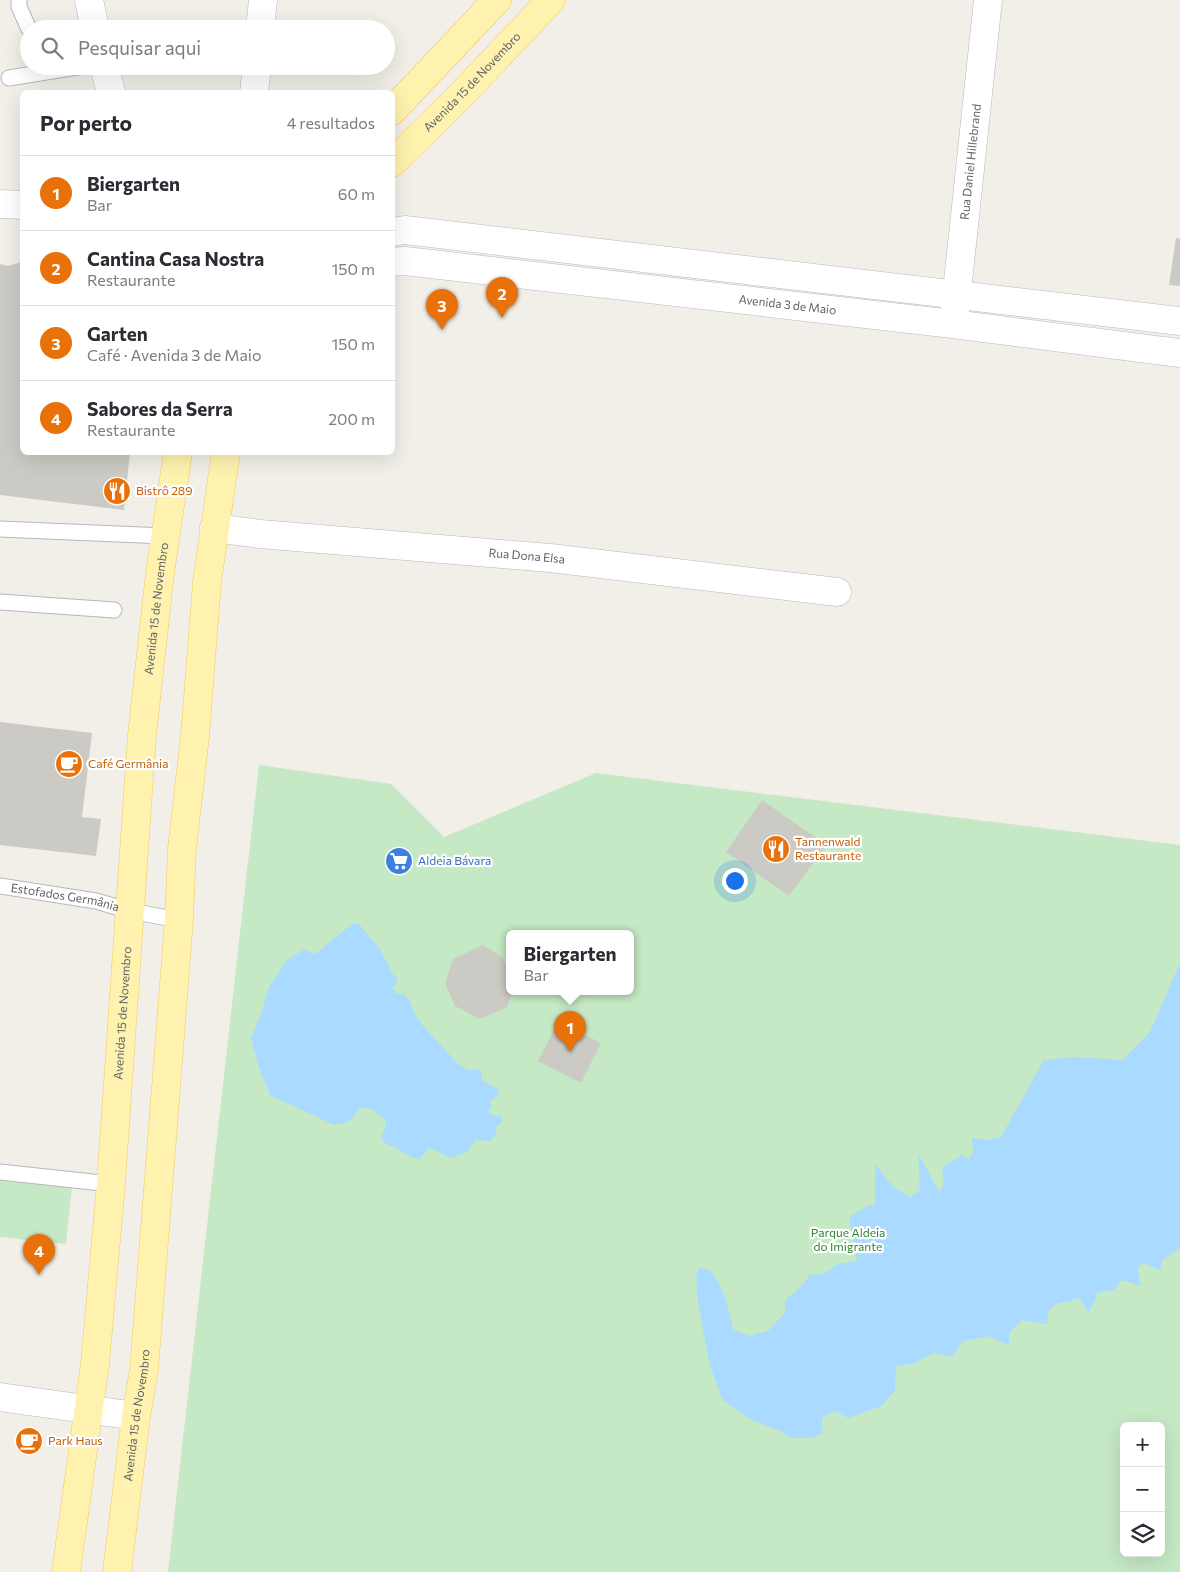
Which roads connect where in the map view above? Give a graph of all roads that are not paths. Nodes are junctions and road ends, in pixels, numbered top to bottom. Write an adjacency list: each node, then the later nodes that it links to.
1 (19, 0): 7 (lane)
2 (89, 0): 8 (street)
3 (263, 0): 9 (street)
4 (496, 0): 16 (main road)
5 (551, 0): 17 (main road, Avenida 15 de Novembro)
6 (988, 0): 22 (street, Rua Daniel Hillebrand)
7 (25, 20)
8 (93, 20)
9 (261, 20)
10 (24, 75): 13 (lane)
11 (106, 75): 14 (street)
12 (256, 75): 15 (street)
13 (8, 78)
14 (110, 90)
15 (254, 90)
16 (395, 108)
17 (395, 159)
18 (0, 204): 19 (street)
19 (20, 205)
20 (395, 232): 22 (street)
21 (395, 262): 24 (street, Avenida 3 de Maio)
22 (957, 295): 23 (street); 24 (street, Rua Daniel Hillebrand)
23 (1180, 321)
24 (953, 324): 25 (street, Avenida 3 de Maio)
25 (1180, 353)
26 (178, 455): 30 (main road, Avenida 15 de Novembro)
27 (226, 455): 28 (main road, Avenida 15 de Novembro)
28 (214, 528): 31 (street, Rua Dona Elsa); 36 (main road, Avenida 15 de Novembro)
29 (0, 529): 30 (lane)
30 (165, 536): 35 (main road, Avenida 15 de Novembro)
31 (837, 592)
32 (0, 602): 33 (lane)
33 (114, 610)
34 (0, 886): 35 (lane, Estofados Germânia)
35 (130, 910): 36 (lane, Estofados Germânia); 38 (main road, Avenida 15 de Novembro)
36 (179, 920): 41 (main road, Avenida 15 de Novembro)
37 (0, 1172): 38 (lane)
38 (111, 1184): 40 (main road, Avenida 15 de Novembro)
39 (0, 1398): 40 (street)
40 (90, 1410): 41 (street); 42 (main road, Avenida 15 de Novembro)
41 (136, 1416): 43 (main road, Avenida 15 de Novembro)
42 (66, 1572)
43 (118, 1572)

